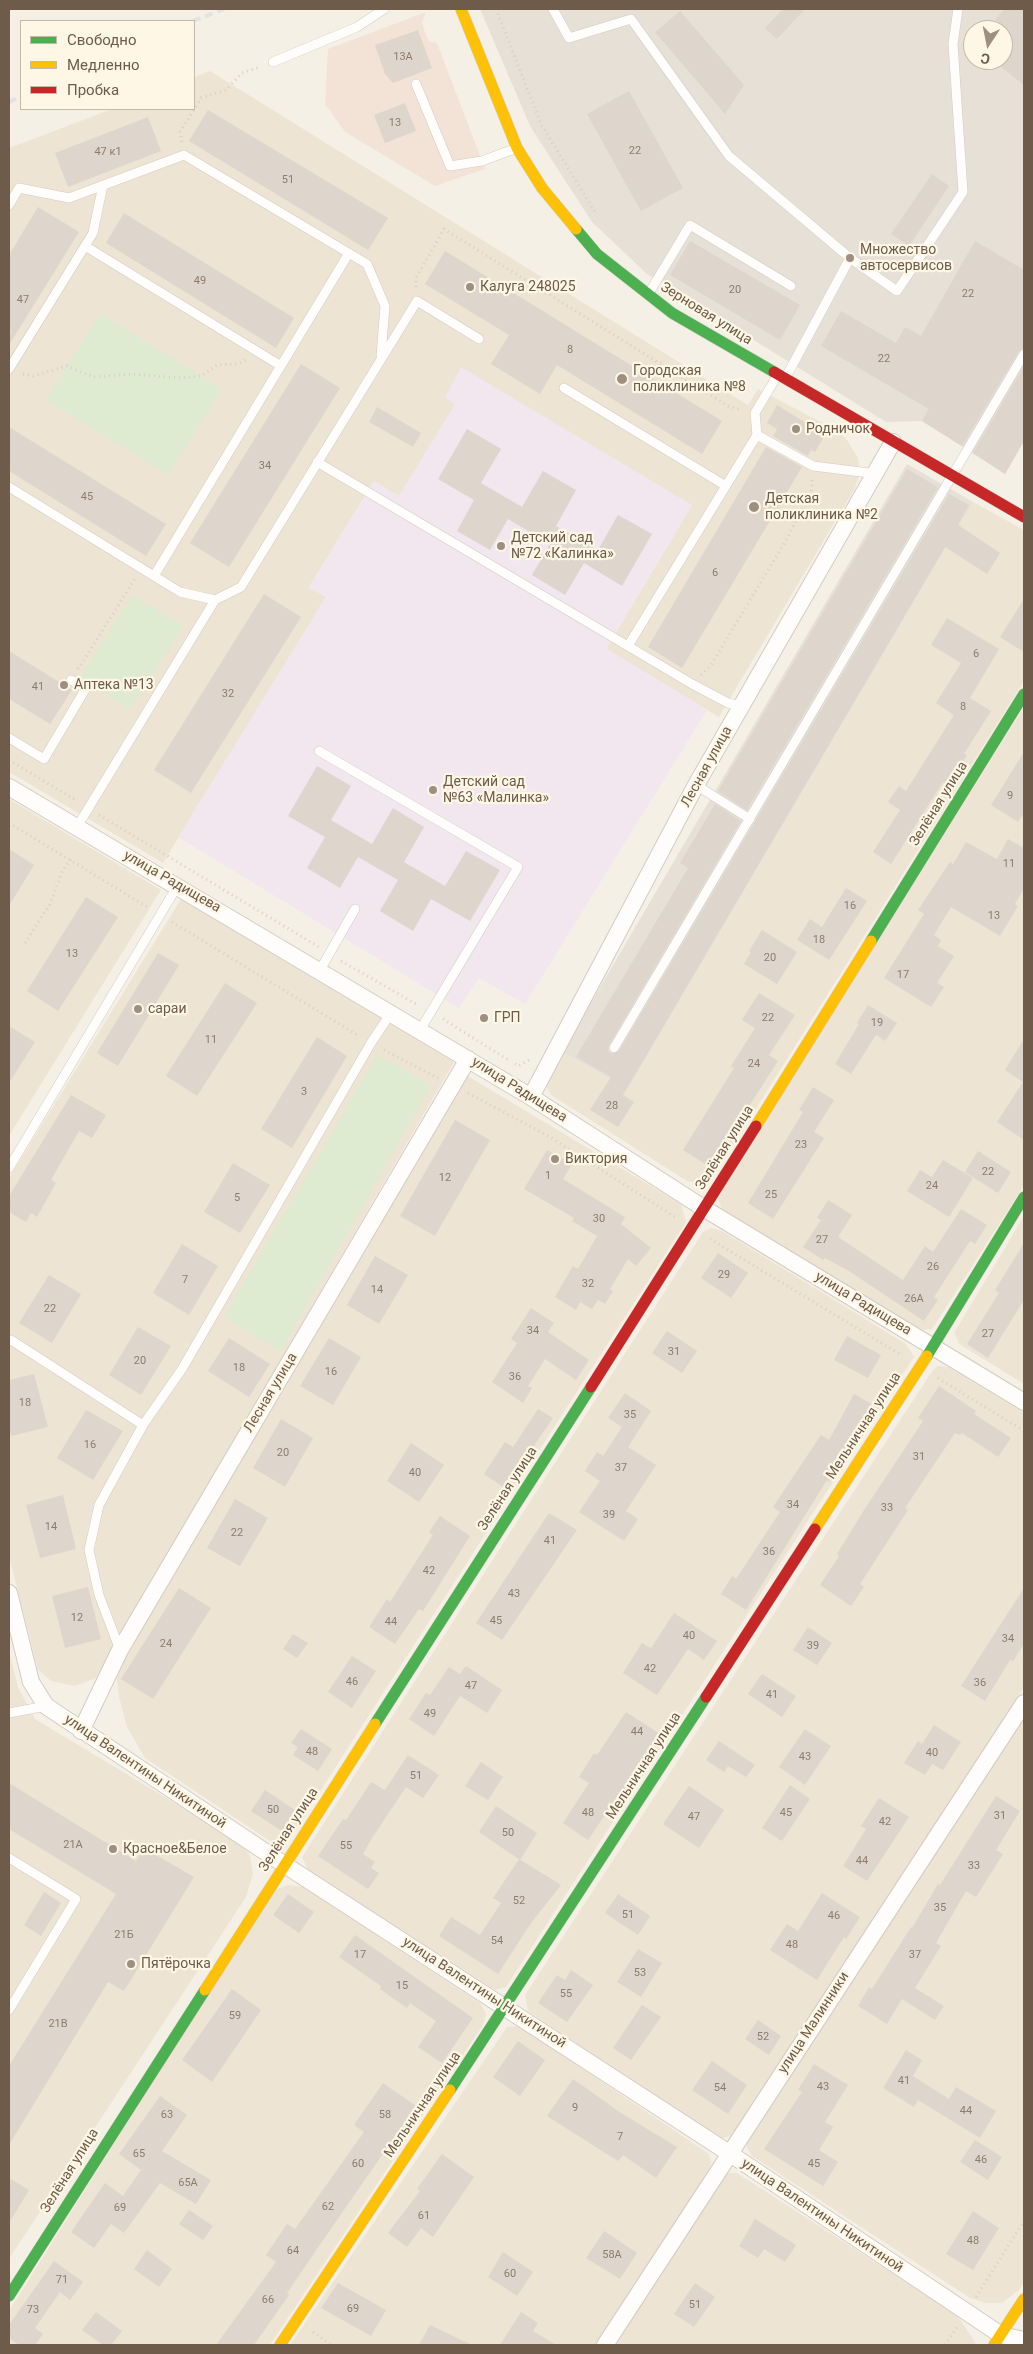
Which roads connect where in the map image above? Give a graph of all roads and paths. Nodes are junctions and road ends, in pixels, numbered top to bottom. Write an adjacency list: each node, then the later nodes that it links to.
1 (384, 9): 6 (lane)
2 (461, 9): 10 (street, Зерновая улица)
3 (496, 9): 14 (path)
4 (553, 9): 17 (lane)
5 (958, 9): 17 (lane)
6 (273, 62): 8 (path)
7 (416, 84): 10 (lane)
8 (195, 108)
9 (194, 110): 11 (path)
10 (517, 148): 19 (street, Зерновая улица)
11 (184, 155): 12 (lane); 16 (lane)
12 (103, 185): 13 (lane); 15 (lane)
13 (9, 205)
14 (596, 215)
15 (85, 246): 22 (lane); 26 (lane)
16 (349, 254): 24 (lane); 25 (lane)
17 (850, 258): 27 (lane)
18 (791, 286): 19 (lane)
19 (648, 296): 27 (street, Зерновая улица)
20 (417, 301): 21 (lane); 24 (lane); 29 (path)
21 (479, 339)
22 (260, 353): 25 (lane); 26 (path)
23 (1024, 354): 35 (lane)
24 (381, 359): 32 (lane)
25 (280, 366): 40 (lane)
26 (13, 371)
27 (781, 377): 29 (lane); 31 (street, Зерновая улица)
28 (564, 388): 36 (lane)
29 (755, 413): 30 (lane)
30 (757, 434): 33 (lane); 36 (lane)
31 (893, 442): 34 (street, Лесная улица); 35 (street, Зерновая улица)
32 (317, 462): 41 (lane); 42 (lane)
33 (813, 466): 34 (lane); 44 (path)
34 (877, 474): 46 (street, Лесная улица)
35 (952, 476): 38 (street, Зерновая улица); 53 (lane)
36 (726, 486): 42 (lane)
37 (9, 487): 39 (lane)
38 (1024, 517)
39 (142, 568): 40 (lane); 43 (path)
40 (154, 576): 41 (lane)
41 (215, 600): 55 (lane)
42 (628, 646): 44 (lane)
43 (71, 680): 49 (lane)
44 (692, 684): 46 (lane)
45 (1024, 694): 71 (street, Зелёная улица)
46 (741, 706): 50 (street, Лесная улица)
47 (9, 738): 49 (lane)
48 (319, 751): 63 (lane)
49 (44, 759): 52 (path)
50 (696, 785): 53 (lane); 68 (street, Лесная улица)
51 (9, 787): 52 (street, улица Радищева)
52 (23, 796): 55 (street, улица Радищева)
53 (750, 819): 65 (lane)
54 (9, 823): 56 (path)
55 (77, 827): 57 (street, улица Радищева)
56 (71, 859): 59 (path); 60 (path)
57 (178, 885): 59 (lane); 61 (street, улица Радищева)
58 (355, 909): 61 (lane)
59 (160, 915): 64 (path); 69 (lane)
60 (26, 942)
61 (320, 970): 62 (street, улица Радищева)
62 (391, 1013): 63 (street, улица Радищева); 64 (lane)
63 (420, 1030): 66 (street, улица Радищева)
64 (371, 1044): 67 (path); 77 (lane)
65 (614, 1048)
66 (468, 1059): 67 (street, Лесная улица); 68 (street, улица Радищева)
67 (452, 1085): 72 (path); 80 (street, Лесная улица)
68 (531, 1096): 71 (street, улица Радищева)
69 (9, 1168)
70 (1024, 1197): 74 (street, Мельничная улица)
71 (706, 1209): 72 (street, Зелёная улица); 74 (street, улица Радищева)
72 (692, 1228): 75 (path); 88 (street, Зелёная улица)
73 (9, 1342): 77 (lane)
74 (932, 1346): 75 (street, Мельничная улица); 76 (street, улица Радищева)
75 (920, 1367): 78 (path); 89 (street, Мельничная улица)
76 (1024, 1402)
77 (143, 1425): 80 (lane)
78 (1024, 1431)
79 (9, 1594): 84 (street, улица Валентины Никитиной)
80 (120, 1650): 86 (street, Лесная улица)
81 (9, 1688): 82 (path)
82 (10, 1693)
83 (1024, 1703): 91 (street, улица Малинники)
84 (46, 1706): 85 (lane); 86 (street, улица Валентины Никитиной)
85 (9, 1713)
86 (81, 1731): 88 (street, улица Валентины Никитиной)
87 (9, 1858): 90 (lane)
88 (285, 1865): 89 (street, улица Валентины Никитиной); 93 (street, Зелёная улица)
89 (506, 2007): 91 (street, улица Валентины Никитиной); 98 (street, Мельничная улица)
90 (9, 2010)
91 (729, 2153): 95 (street, улица Валентины Никитиной); 99 (street, улица Малинники)
92 (1024, 2221): 95 (path)
93 (9, 2296)
94 (1024, 2299): 96 (street)
95 (966, 2312): 96 (street, улица Валентины Никитиной); 100 (path)
96 (998, 2340): 97 (street, улица Валентины Никитиной)
97 (1024, 2340)
98 (280, 2345)
99 (605, 2345)
100 (945, 2345)

